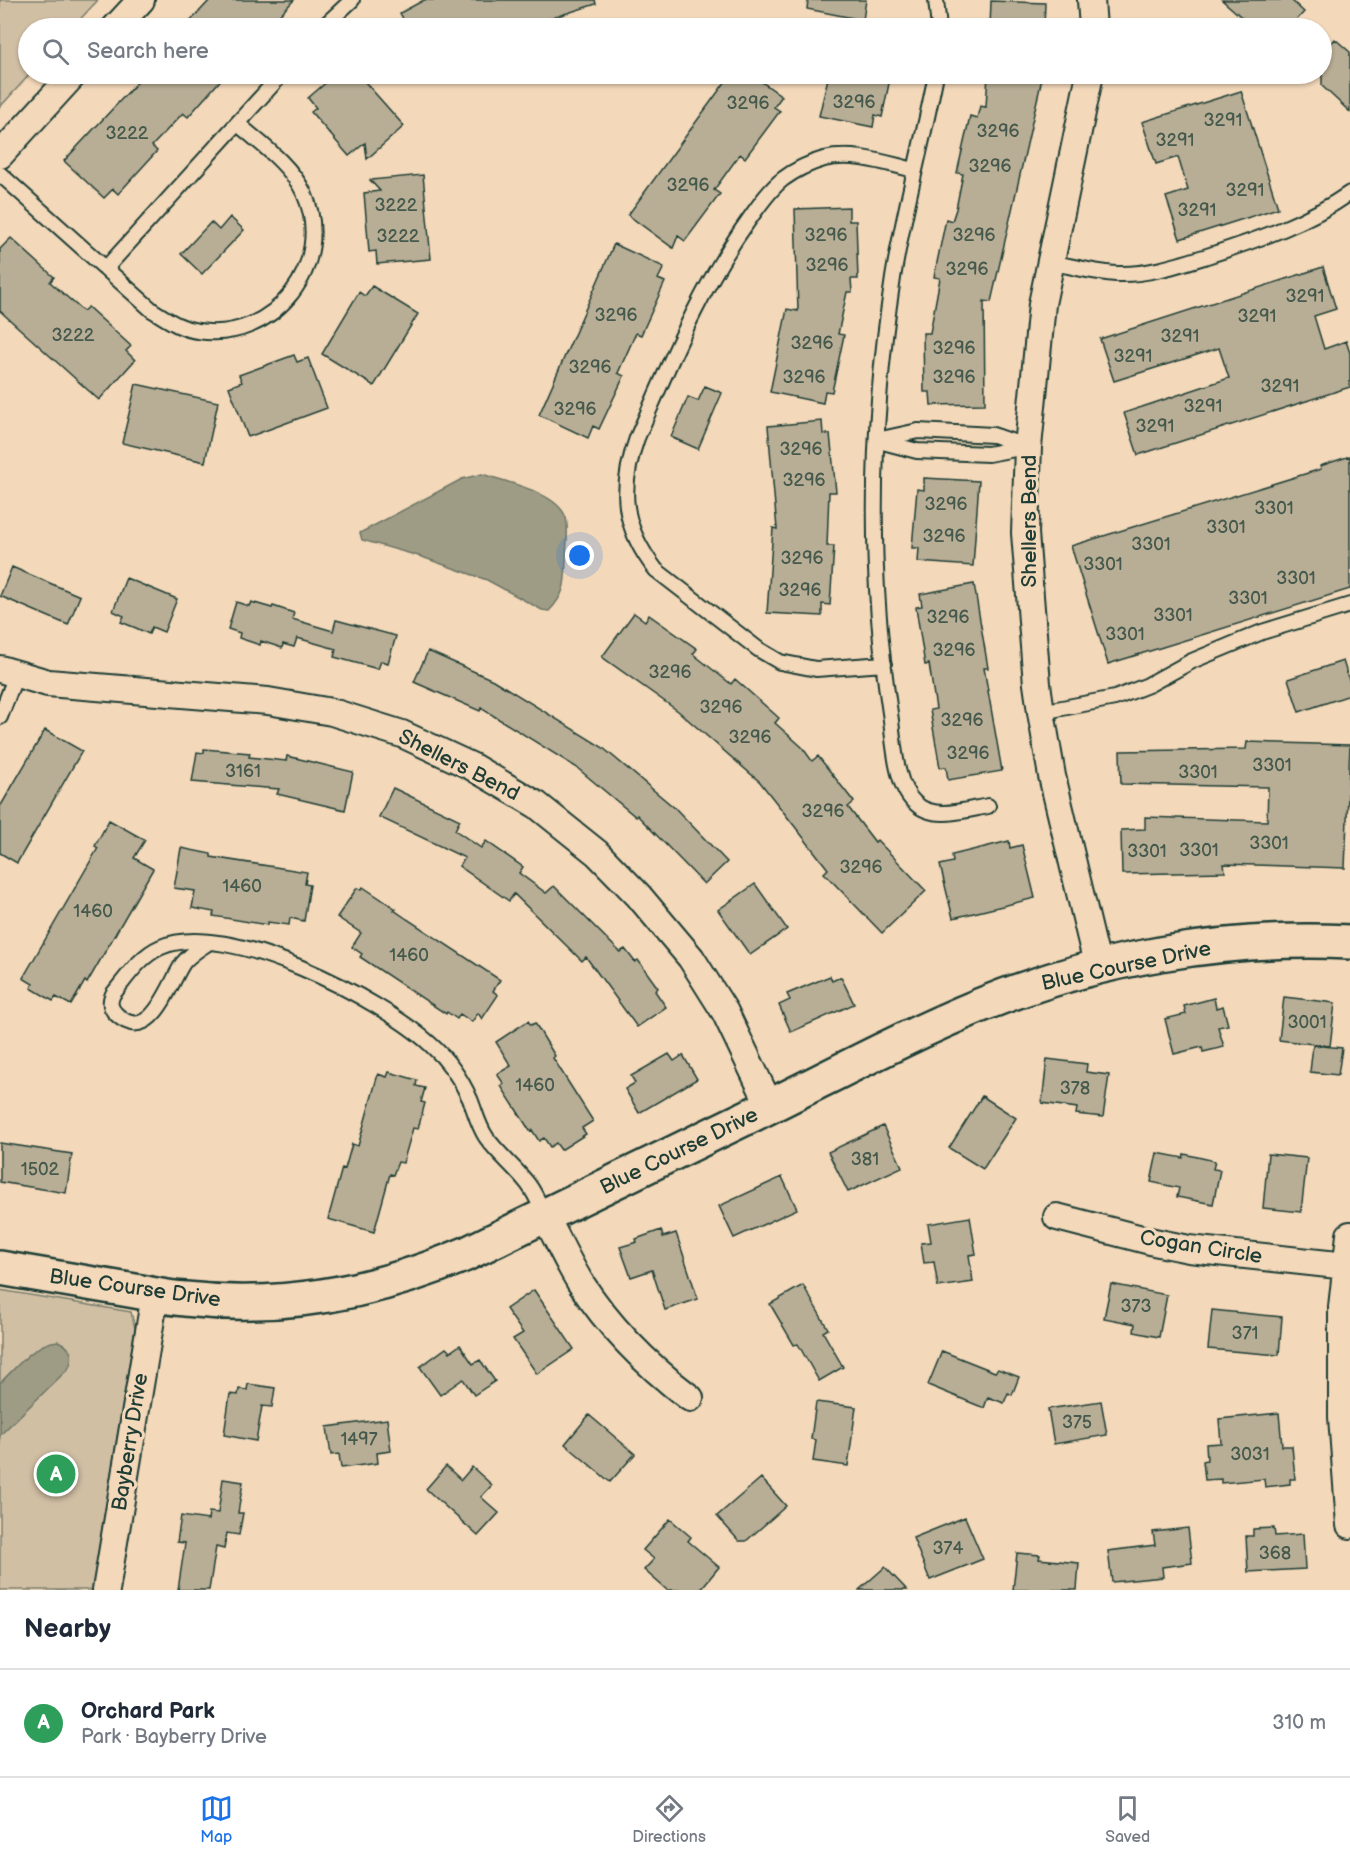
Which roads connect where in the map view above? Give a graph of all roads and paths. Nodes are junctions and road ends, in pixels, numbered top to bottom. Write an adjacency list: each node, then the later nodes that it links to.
1 (141, 0): 5 (street)
2 (352, 0): 6 (lane)
3 (936, 0): 7 (lane)
4 (1091, 0): 8 (street)
5 (124, 18)
6 (333, 18)
7 (938, 18)
8 (1092, 18)
9 (65, 84): 14 (street)
10 (273, 84): 13 (lane)
11 (934, 84): 15 (lane)
12 (1088, 84): 18 (street, Shellers Bend)
13 (238, 124): 19 (lane); 19 (lane)
14 (0, 155)
15 (914, 170): 20 (lane); 23 (lane)
16 (0, 174): 19 (lane)
17 (1350, 193): 18 (lane)
18 (1049, 261): 21 (street, Shellers Bend)
19 (106, 268)
20 (877, 440): 21 (lane); 21 (lane); 23 (lane)
21 (1028, 447): 25 (street, Shellers Bend)
22 (1350, 604): 25 (lane)
23 (884, 664): 27 (lane)
24 (8, 672): 26 (lane); 31 (street, Shellers Bend)
25 (1041, 712): 30 (street, Shellers Bend)
26 (0, 717)
27 (988, 806)
28 (208, 943): 28 (lane); 32 (lane)
29 (1343, 944): 30 (main road, Blue Course Drive)
30 (1098, 968): 31 (main road, Blue Course Drive)
31 (770, 1106): 32 (main road, Blue Course Drive)
32 (545, 1216): 37 (main road, Blue Course Drive); 38 (street)
33 (1057, 1217): 35 (street, Cogan Circle)
34 (1350, 1235): 35 (street)
35 (1347, 1266): 39 (street)
36 (0, 1268): 37 (main road, Blue Course Drive)
37 (155, 1295): 40 (street, Bayberry Drive)
38 (690, 1398)
39 (1350, 1525)
40 (106, 1590)

